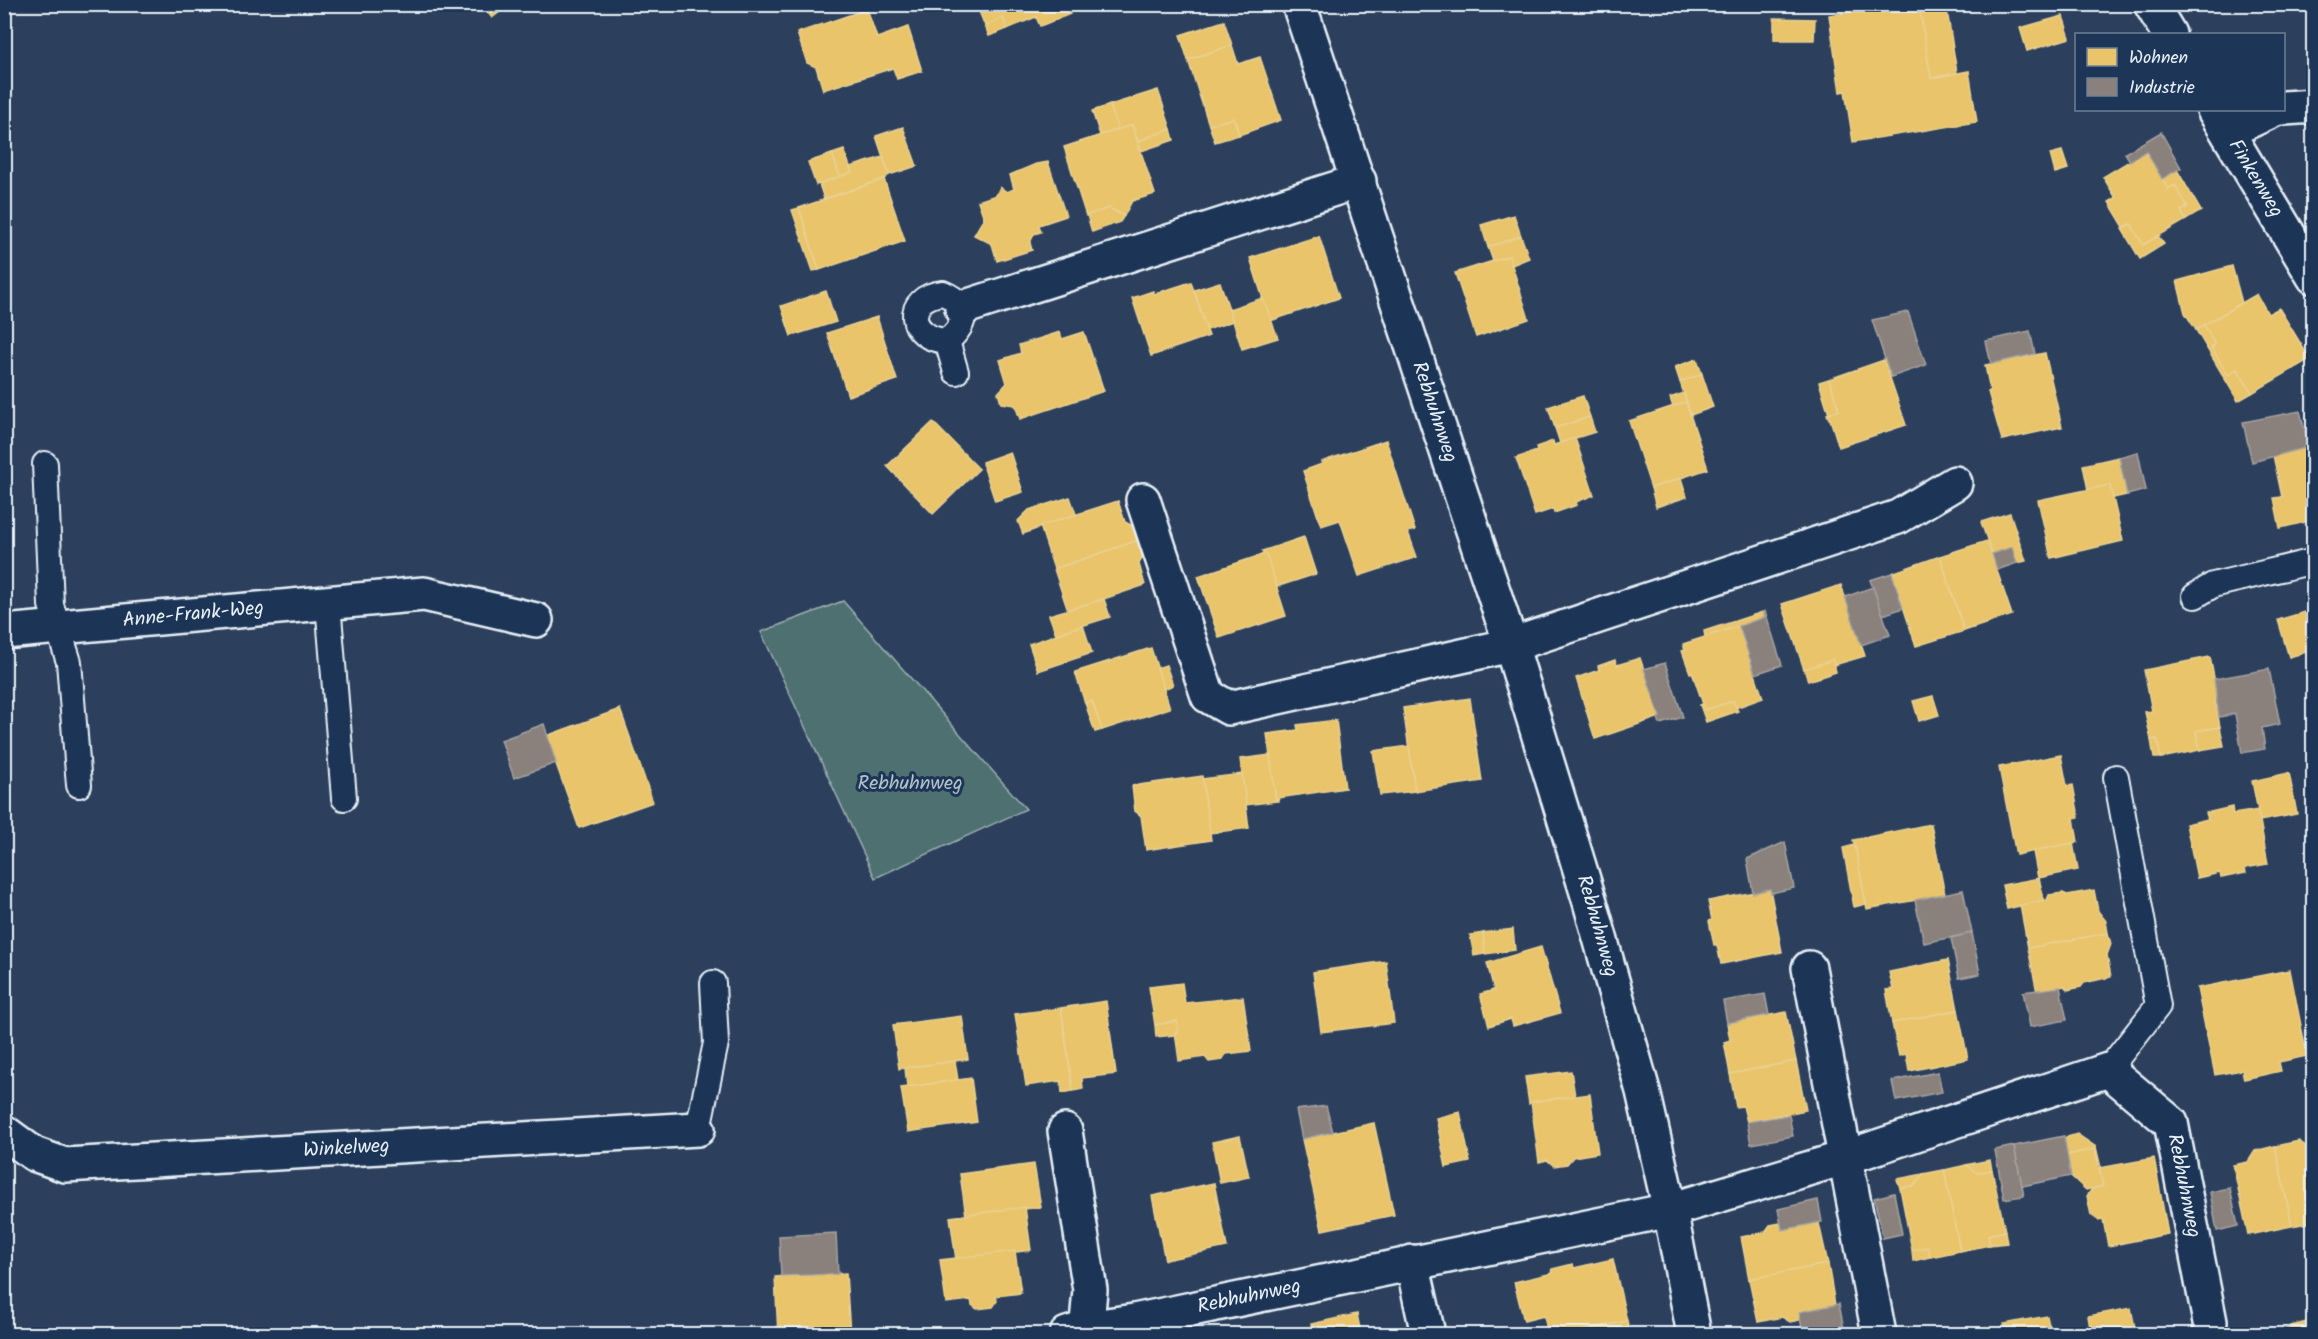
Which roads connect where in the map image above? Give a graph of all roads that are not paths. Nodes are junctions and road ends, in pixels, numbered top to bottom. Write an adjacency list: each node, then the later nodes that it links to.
1 (1299, 4): 8 (street, Rebhuhnweg)
2 (2151, 4): 3 (street)
3 (2168, 33)
4 (2313, 105): 5 (street)
5 (2285, 108)
6 (2268, 111): 7 (street)
7 (2221, 120): 9 (street, Finkenweg)
8 (1359, 181): 10 (street); 22 (street, Rebhuhnweg)
9 (2313, 277)
10 (962, 308): 11 (lane); 11 (lane)
11 (946, 341): 12 (lane)
12 (956, 372)
13 (45, 464): 20 (lane)
14 (1955, 483): 22 (street)
15 (1143, 500): 22 (street)
16 (2313, 561): 17 (lane)
17 (2195, 596)
18 (328, 603): 19 (street, Anne-Frank-Weg); 20 (street, Anne-Frank-Weg); 25 (lane)
19 (536, 620)
20 (59, 627): 21 (street, Anne-Frank-Weg); 24 (lane)
21 (4, 632)
22 (1511, 645): 33 (street, Rebhuhnweg)
23 (2116, 777): 28 (lane)
24 (79, 785)
25 (344, 798)
26 (1809, 968): 32 (street)
27 (713, 982): 29 (lane)
28 (2108, 1070): 32 (street, Rebhuhnweg); 35 (street, Rebhuhnweg)
29 (698, 1129): 31 (street, Winkelweg)
30 (1065, 1131): 36 (street, Rebhuhnweg)
31 (4, 1132)
32 (1844, 1158): 33 (street, Rebhuhnweg); 39 (street)
33 (1670, 1210): 34 (street, Rebhuhnweg); 38 (street, Rebhuhnweg)
34 (1412, 1262): 36 (street, Rebhuhnweg); 37 (street)
35 (2210, 1322)
36 (1080, 1332)
37 (1428, 1335)
38 (1694, 1335)
39 (1879, 1335)

